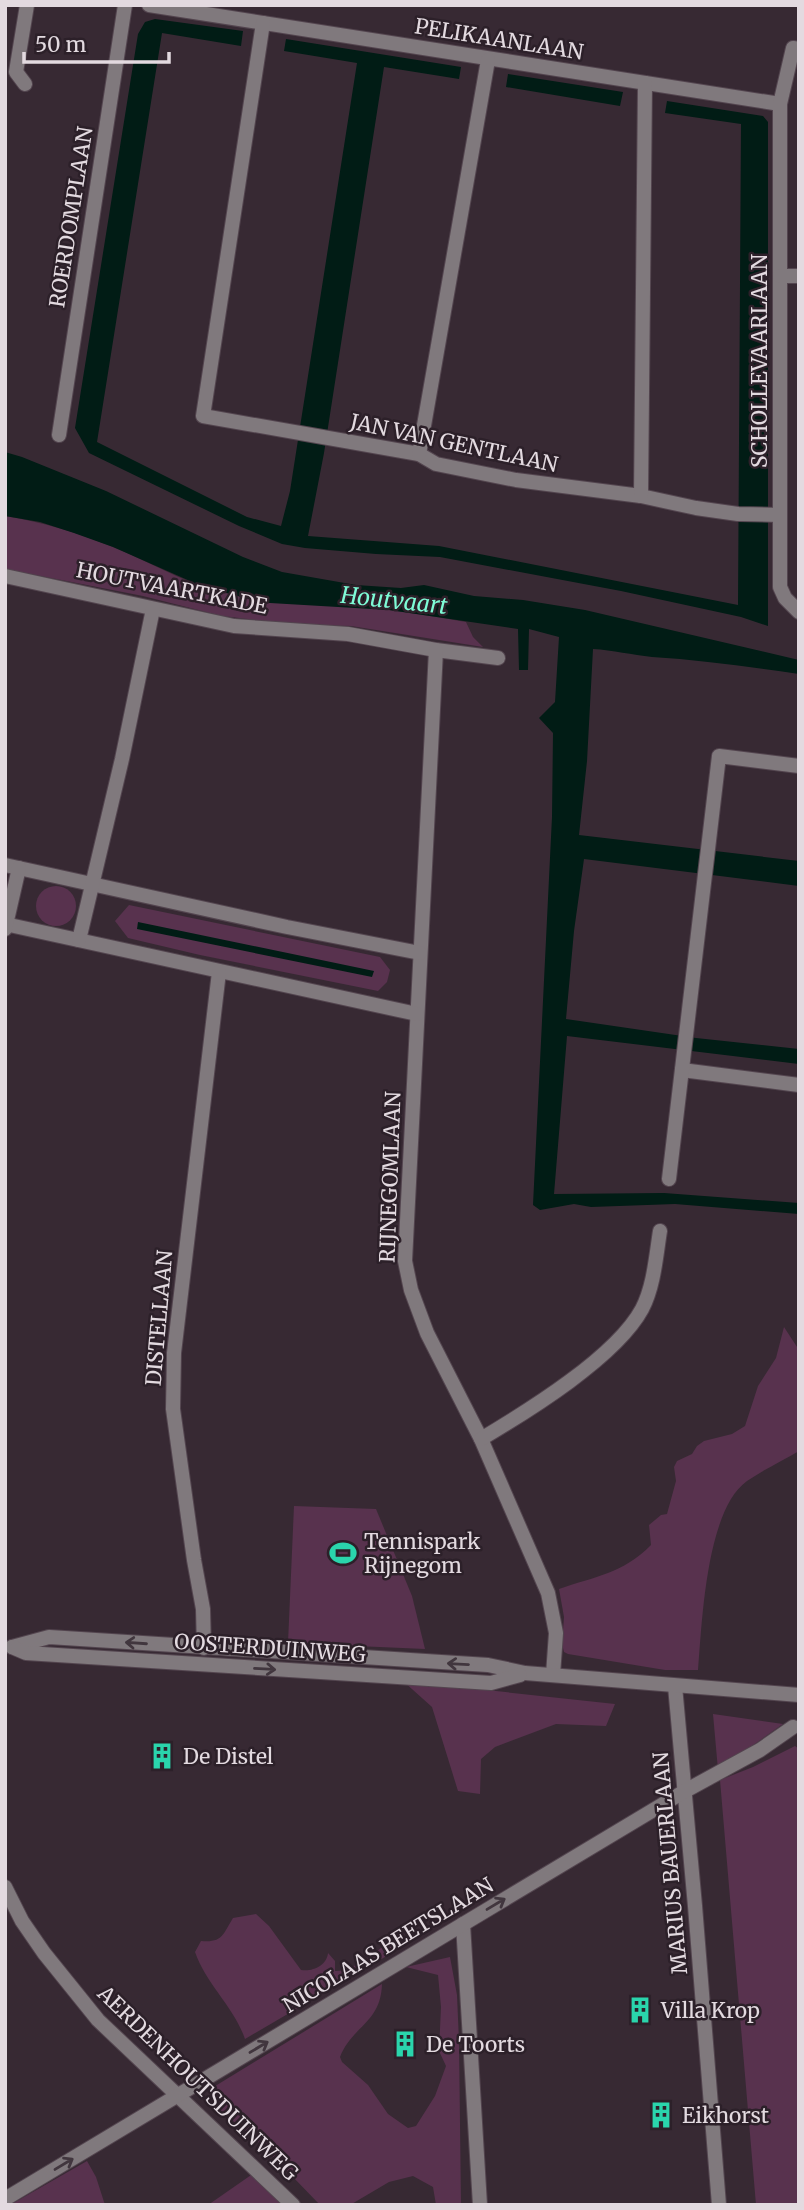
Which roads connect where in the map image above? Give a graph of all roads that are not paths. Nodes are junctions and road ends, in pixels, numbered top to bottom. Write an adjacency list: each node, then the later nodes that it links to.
1 (26, 5): 8 (street)
2 (125, 5): 12 (street, ROERDOMPLAAN)
3 (149, 5): 4 (street, PELIKAANLAAN)
4 (263, 23): 6 (street, PELIKAANLAAN); 13 (street, JAN VAN GENTLAAN)
5 (799, 49): 9 (street)
6 (488, 60): 7 (street, PELIKAANLAAN); 13 (street)
7 (645, 83): 9 (street, PELIKAANLAAN); 14 (street)
8 (25, 84)
9 (780, 104): 10 (street, SCHOLLEVAARLAAN)
10 (780, 276): 11 (street); 15 (street, SCHOLLEVAARLAAN)
11 (799, 276)
12 (59, 435)
13 (419, 454): 14 (street, JAN VAN GENTLAAN)
14 (640, 496): 15 (street, JAN VAN GENTLAAN)
15 (776, 515): 18 (street, SCHOLLEVAARLAAN)
16 (5, 576): 17 (street, HOUTVAARTKADE)
17 (153, 608): 19 (street, HOUTVAARTKADE); 23 (street)
18 (799, 612)
19 (436, 650): 20 (street, HOUTVAARTKADE); 26 (street, RIJNEGOMLAAN)
20 (498, 658)
21 (799, 766): 29 (street)
22 (12, 866): 23 (street); 24 (street)
23 (92, 883): 25 (street); 26 (street)
24 (6, 926): 25 (street)
25 (79, 940): 27 (street)
26 (420, 953): 28 (street, RIJNEGOMLAAN)
27 (219, 972): 28 (street); 35 (street, DISTELLAAN)
28 (417, 1014): 33 (street, RIJNEGOMLAAN)
29 (683, 1063): 30 (street); 31 (street)
30 (799, 1085)
31 (669, 1179)
32 (660, 1231): 33 (street)
33 (481, 1439): 38 (street, RIJNEGOMLAAN)
34 (8, 1647): 35 (street, OOSTERDUINWEG, one-way to 34); 36 (street, OOSTERDUINWEG)
35 (204, 1648): 36 (street, DISTELLAAN); 37 (street, OOSTERDUINWEG, one-way to 35)
36 (197, 1665): 37 (street, OOSTERDUINWEG, one-way to 37)
37 (525, 1673): 38 (street, OOSTERDUINWEG)
38 (553, 1675): 39 (street, OOSTERDUINWEG)
39 (675, 1686): 40 (street, OOSTERDUINWEG); 42 (street, MARIUS BAUERLAAN)
40 (799, 1695)
41 (793, 1727): 42 (street, NICOLAAS BEETSLAAN)
42 (685, 1791): 44 (street, NICOLAAS BEETSLAAN, one-way to 42); 49 (street, MARIUS BAUERLAAN)
43 (5, 1887): 45 (street, AERDENHOUTSDUINWEG)
44 (463, 1924): 45 (street, NICOLAAS BEETSLAAN, one-way to 44); 48 (street)
45 (179, 2096): 46 (street, NICOLAAS BEETSLAAN, one-way to 45); 47 (street, AERDENHOUTSDUINWEG)
46 (5, 2199)
47 (293, 2205)
48 (480, 2205)
49 (719, 2205)

